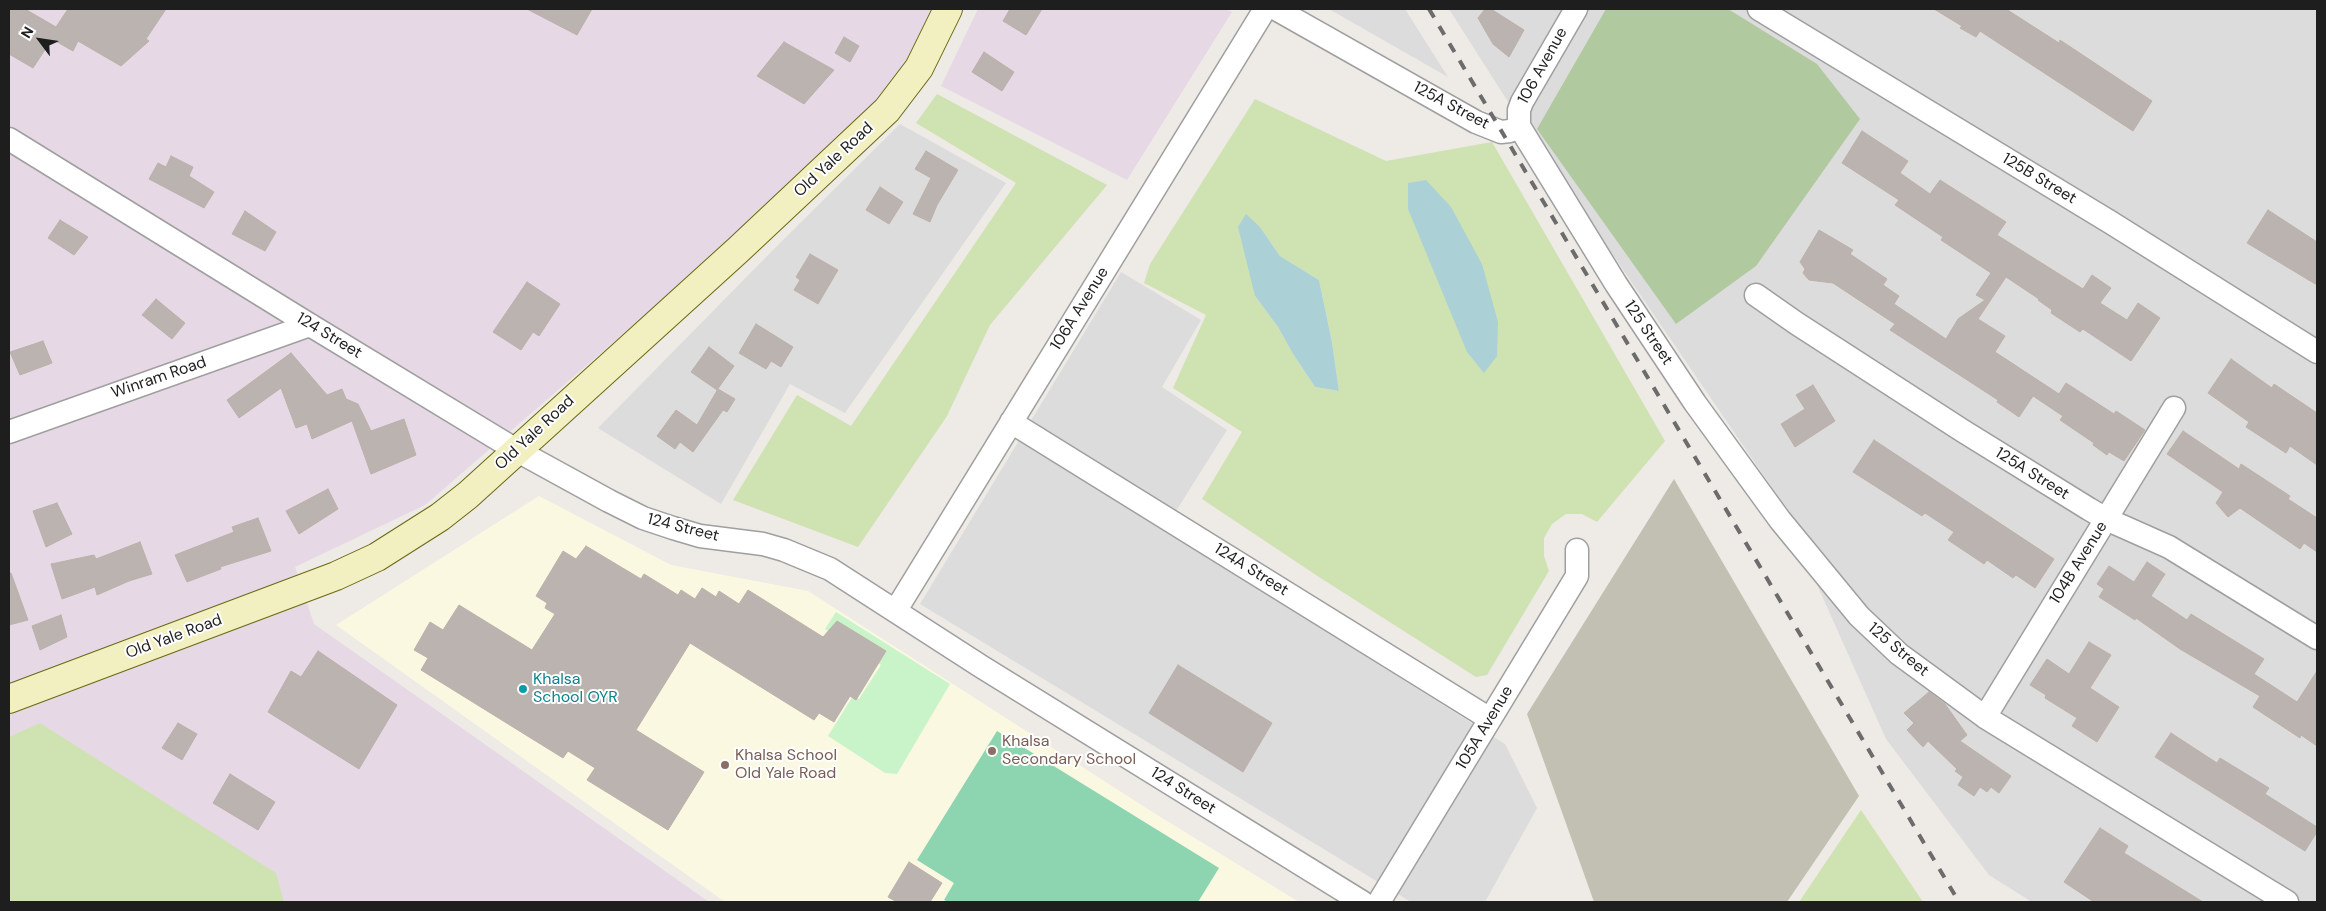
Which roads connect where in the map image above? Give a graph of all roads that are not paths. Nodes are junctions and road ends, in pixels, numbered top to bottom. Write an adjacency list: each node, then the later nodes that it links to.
1 (948, 9): 14 (main road, Old Yale Road)
2 (1264, 9): 12 (street, 106A Avenue)
3 (1276, 9): 6 (street, 125A Street)
4 (1576, 9): 6 (street, 106 Avenue)
5 (1759, 9): 10 (street, 125B Street)
6 (1519, 126): 20 (street, 125 Street)
7 (9, 139): 9 (street, 124 Street)
8 (1756, 295): 15 (street, 125A Street)
9 (310, 325): 13 (street, Winram Road); 14 (street, 124 Street)
10 (2317, 352)
11 (2174, 408): 15 (street, 104B Avenue)
12 (1011, 422): 17 (street, 106A Avenue); 21 (street, 124A Street)
13 (9, 432)
14 (516, 450): 17 (street, 124 Street); 19 (main road, Old Yale Road)
15 (2106, 519): 18 (street, 125A Street); 20 (street, 104B Avenue)
16 (1577, 550): 21 (street, 105A Avenue)
17 (896, 610): 22 (street, 124 Street)
18 (2317, 638)
19 (9, 699)
20 (1985, 717): 24 (street, 125 Street)
21 (1490, 719): 23 (street, 105A Avenue)
22 (1362, 902)
23 (1379, 902)
24 (2287, 902)

